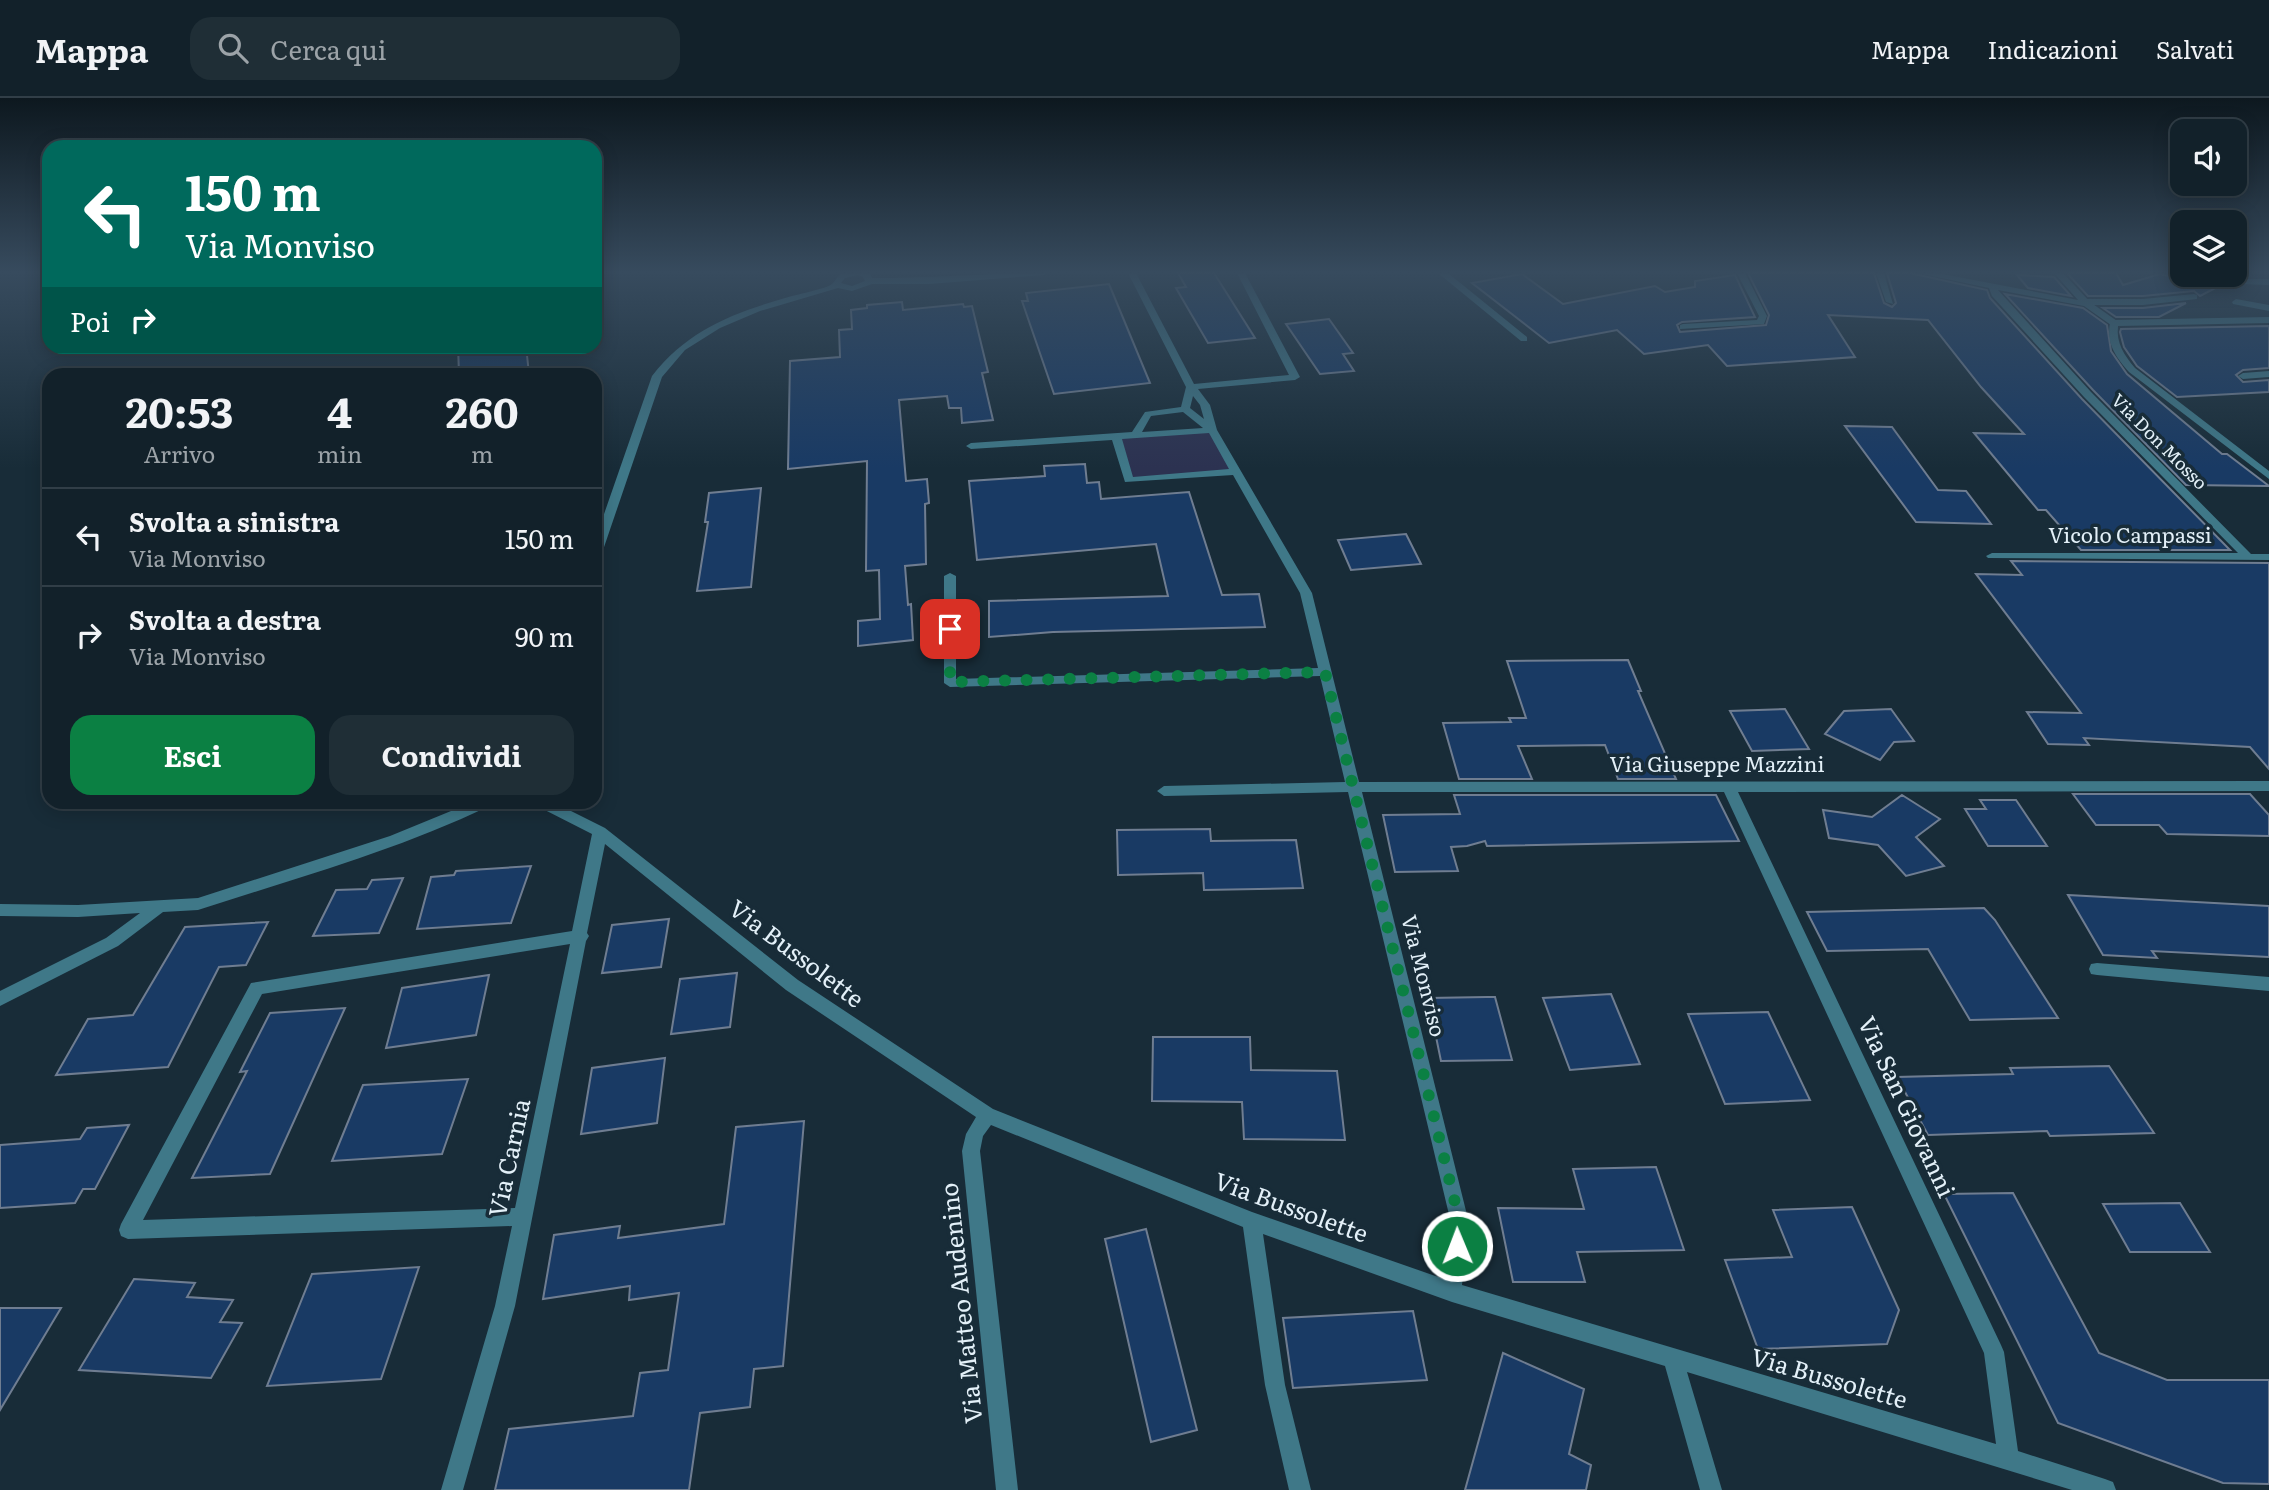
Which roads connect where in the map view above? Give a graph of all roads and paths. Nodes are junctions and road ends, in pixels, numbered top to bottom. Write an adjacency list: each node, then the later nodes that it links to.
1 (698, 338): 16 (street)
2 (1166, 338): 8 (street)
3 (1275, 338): 8 (street)
4 (2035, 338): 18 (street, Via Don Mosso)
5 (2112, 338): 15 (street)
6 (2269, 374): 7 (street)
7 (2243, 376)
8 (1191, 387): 9 (street); 10 (street)
9 (1185, 409): 10 (street); 11 (street)
10 (1212, 430): 11 (street); 14 (street, Via Monviso)
11 (1135, 435): 12 (street)
12 (1116, 436): 13 (street); 14 (street)
13 (971, 446)
14 (1236, 472): 21 (street, Via Monviso)
15 (2269, 476)
16 (602, 536)
17 (1992, 556): 18 (street, Vicolo Campassi)
18 (2247, 556): 19 (street, Vicolo Campassi)
19 (2269, 557)
20 (950, 576): 21 (street)
21 (1325, 672): 24 (street, Via Monviso)
22 (1728, 785): 23 (street, Via Giuseppe Mazzini); 24 (street, Via Giuseppe Mazzini); 40 (street, Via San Giovanni)
23 (2269, 786)
24 (1353, 787): 25 (street, Via Giuseppe Mazzini); 38 (street, Via Monviso)
25 (1164, 791)
26 (468, 809): 29 (street)
27 (556, 809): 28 (street, Via Bussolette)
28 (600, 832): 31 (street, Via Carnia); 35 (street, Via Bussolette)
29 (158, 908): 30 (street); 34 (street)
30 (0, 910)
31 (581, 936): 36 (street, Via Carnia); 36 (street)
32 (2097, 968): 33 (street)
33 (2269, 984)
34 (0, 999)
35 (987, 1115): 37 (street, Via Bussolette); 42 (street, Via Matteo Audenino)
36 (523, 1217): 41 (street, Via Carnia)
37 (1252, 1221): 38 (street, Via Bussolette); 43 (street)
38 (1452, 1292): 39 (street, Via Bussolette)
39 (1673, 1359): 40 (street, Via Bussolette); 44 (street)
40 (2008, 1458): 45 (street, Via Bussolette)
41 (452, 1490)
42 (1007, 1490)
43 (1300, 1490)
44 (1711, 1490)
45 (2105, 1490)

